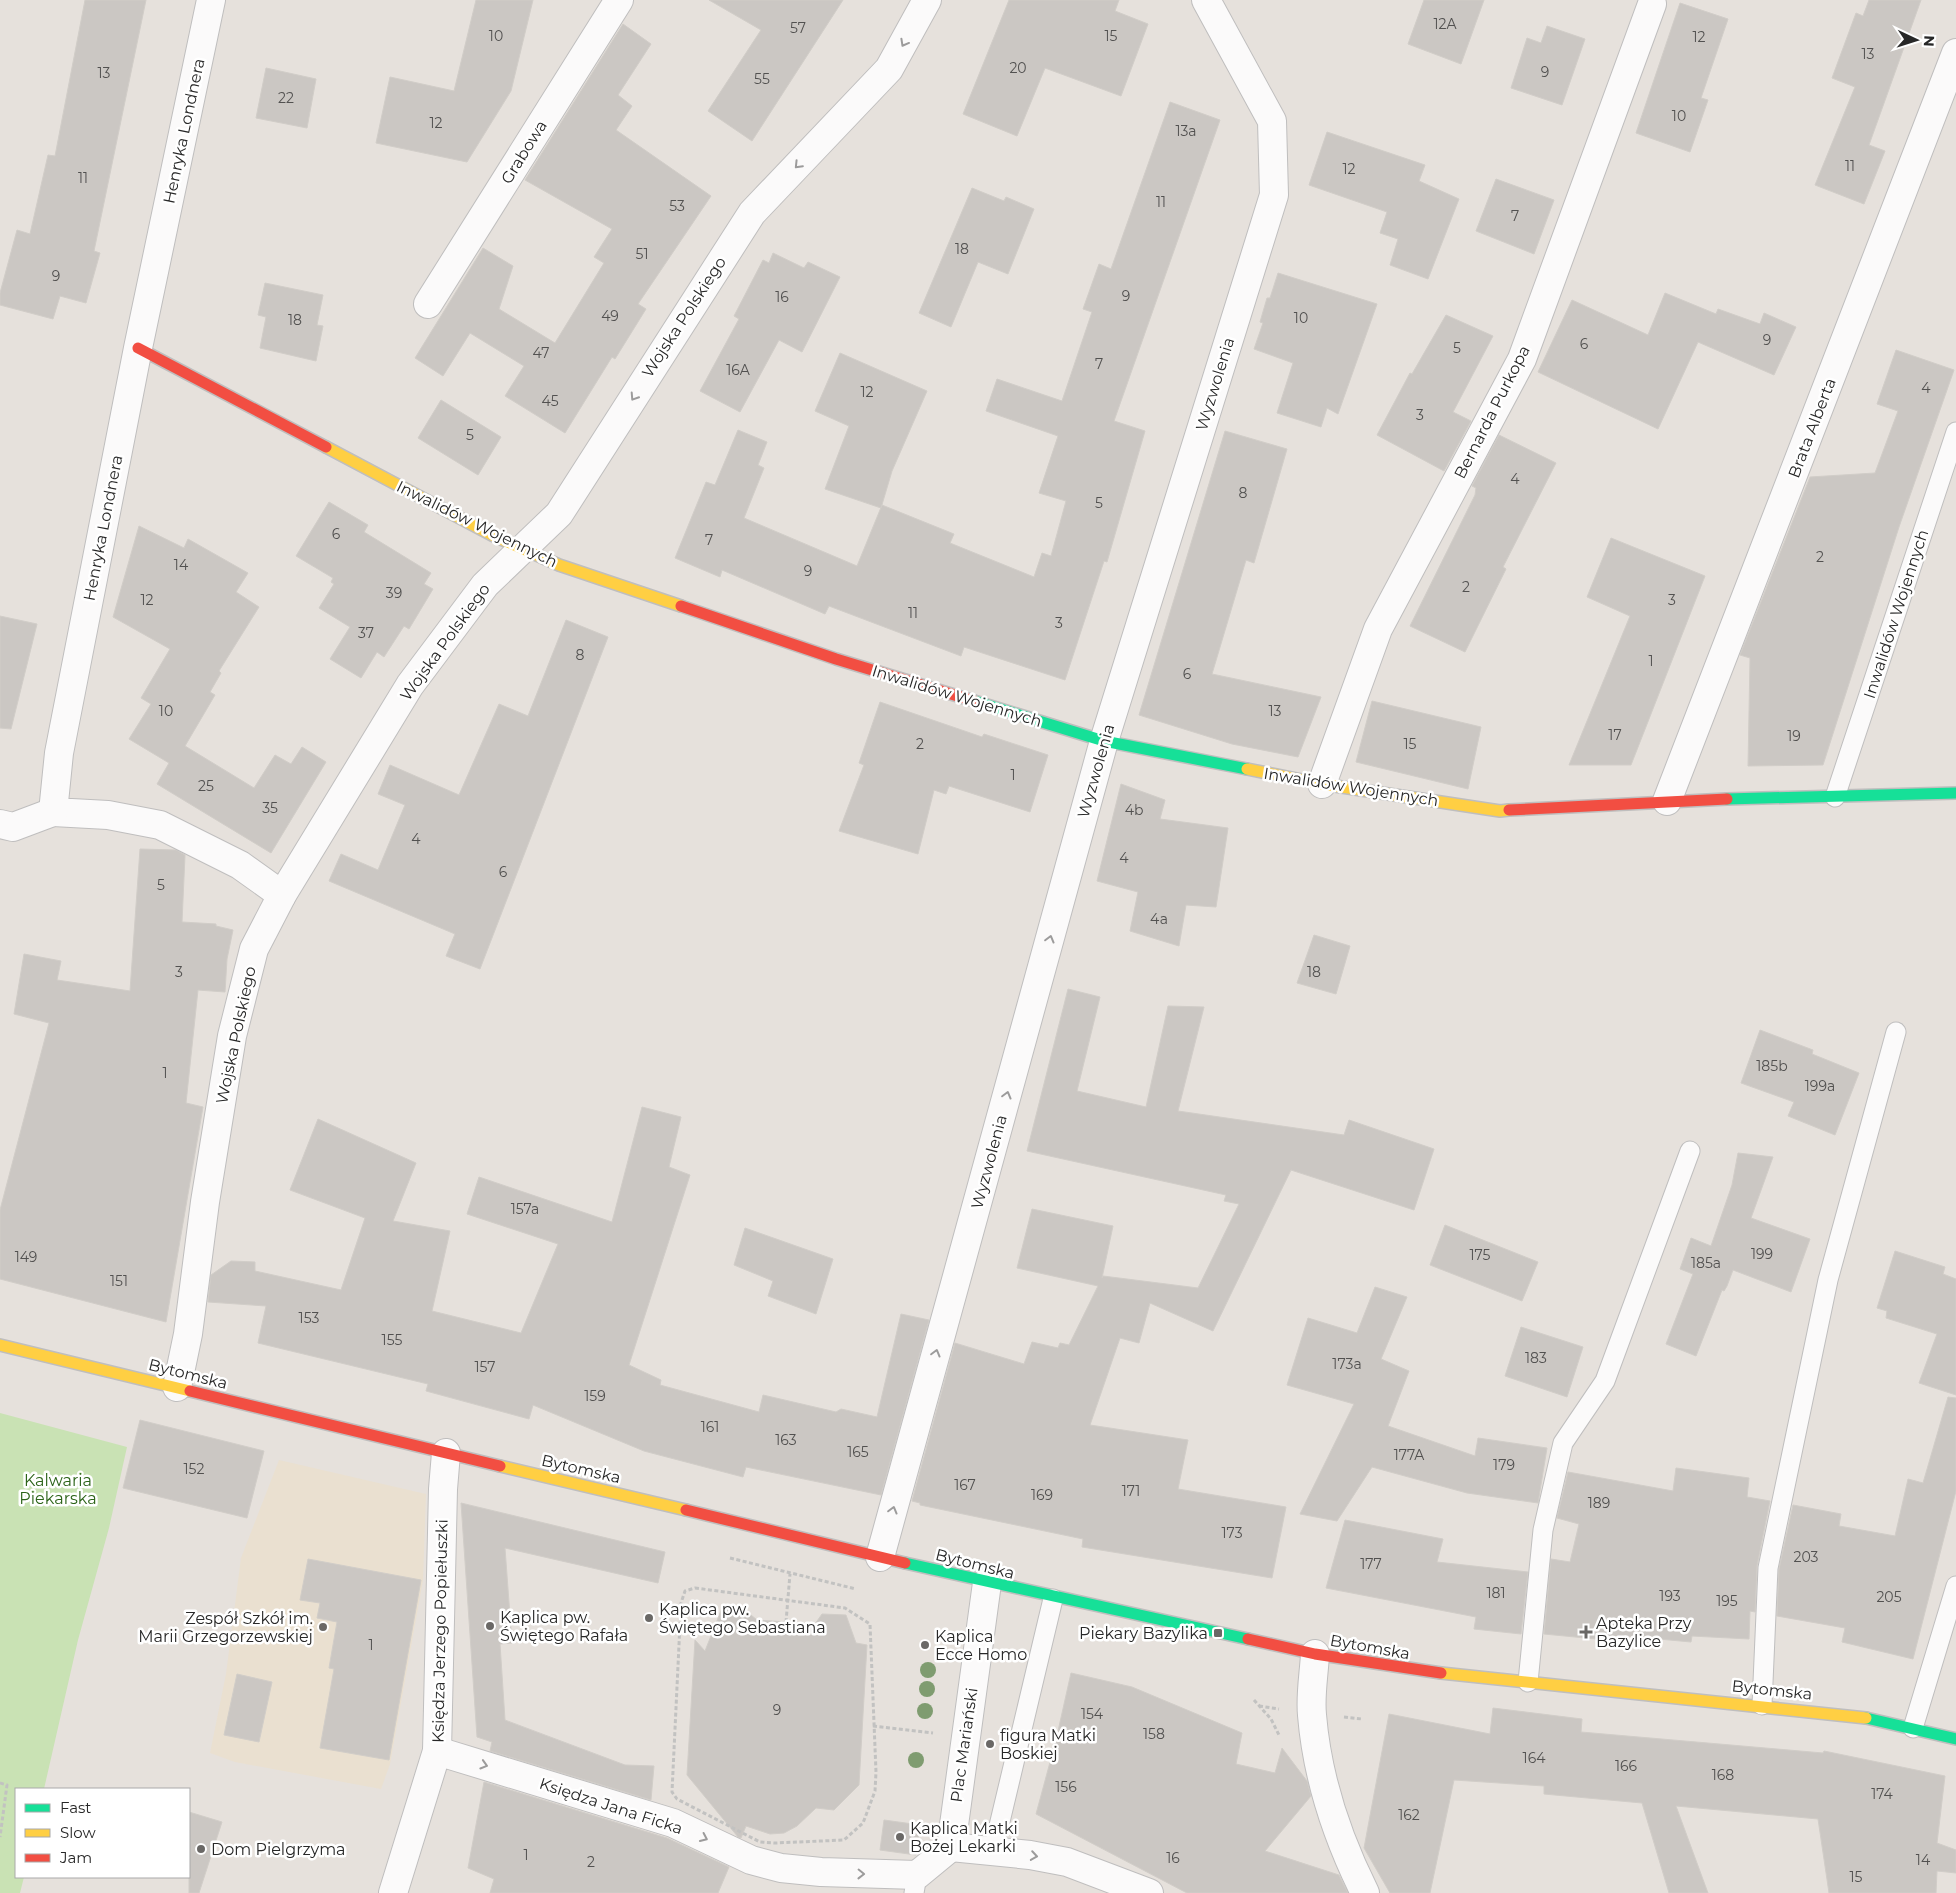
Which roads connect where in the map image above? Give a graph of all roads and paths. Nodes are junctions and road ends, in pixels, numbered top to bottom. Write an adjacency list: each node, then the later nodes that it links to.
1 (211, 0): 8 (street, Henryka Londnera)
2 (619, 0): 7 (street, Grabowa)
3 (927, 0): 10 (street, Wojska Polskiego, one-way to 10)
4 (1652, 4): 12 (street, Bernarda Purkopa)
5 (1215, 7): 11 (street, Wyzwolenia)
6 (1956, 53): 15 (street, Brata Alberta)
7 (428, 304)
8 (138, 348): 10 (street, Inwalidów Wojennych); 16 (street, Henryka Londnera)
9 (1956, 432): 14 (lane, Inwalidów Wojennych)
10 (522, 550): 11 (street, Inwalidów Wojennych); 18 (street, Wojska Polskiego)
11 (1104, 741): 12 (street, Inwalidów Wojennych); 24 (street, Wyzwolenia, one-way to 11)
12 (1322, 784): 15 (street, Inwalidów Wojennych)
13 (1956, 794): 14 (street, Inwalidów Wojennych)
14 (1835, 797): 15 (street, Inwalidów Wojennych)
15 (1667, 801)
16 (53, 812): 17 (street); 18 (street)
17 (0, 824)
18 (282, 895): 22 (street, Wojska Polskiego)
19 (1896, 1032): 36 (lane)
20 (1690, 1151): 34 (lane)
21 (0, 1345): 22 (street, Bytomska)
22 (177, 1387): 23 (street, Bytomska)
23 (446, 1453): 24 (street, Bytomska); 42 (street, Księdza Jerzego Popiełuszki)
24 (880, 1557): 27 (street, Bytomska)
25 (730, 1558): 26 (path)
26 (790, 1574): 29 (path); 31 (path)
27 (987, 1584): 30 (street, Bytomska); 45 (street, Plac Mariański)
28 (1956, 1586): 38 (lane)
29 (856, 1589)
30 (1052, 1599): 33 (street, Bytomska); 46 (lane)
31 (788, 1602): 32 (path); 37 (path); 37 (path)
32 (786, 1622)
33 (1315, 1654): 34 (street, Bytomska); 50 (street)
34 (1528, 1682): 36 (street, Bytomska)
35 (1254, 1700): 41 (path)
36 (1762, 1705): 38 (street, Bytomska)
37 (873, 1726): 39 (path)
38 (1913, 1728): 40 (street, Bytomska)
39 (933, 1733)
40 (1956, 1739)
41 (1282, 1740)
42 (437, 1751): 47 (street, Księdza Jana Ficka, one-way to 47); 48 (street, Księdza Jerzego Popiełuszki)
43 (0, 1783): 44 (path)
44 (0, 1837)
45 (951, 1847): 46 (street); 47 (street, Księdza Jana Ficka)
46 (993, 1851): 49 (street, one-way to 49)
47 (916, 1884)
48 (393, 1893)
49 (1149, 1893)
50 (1365, 1893)

